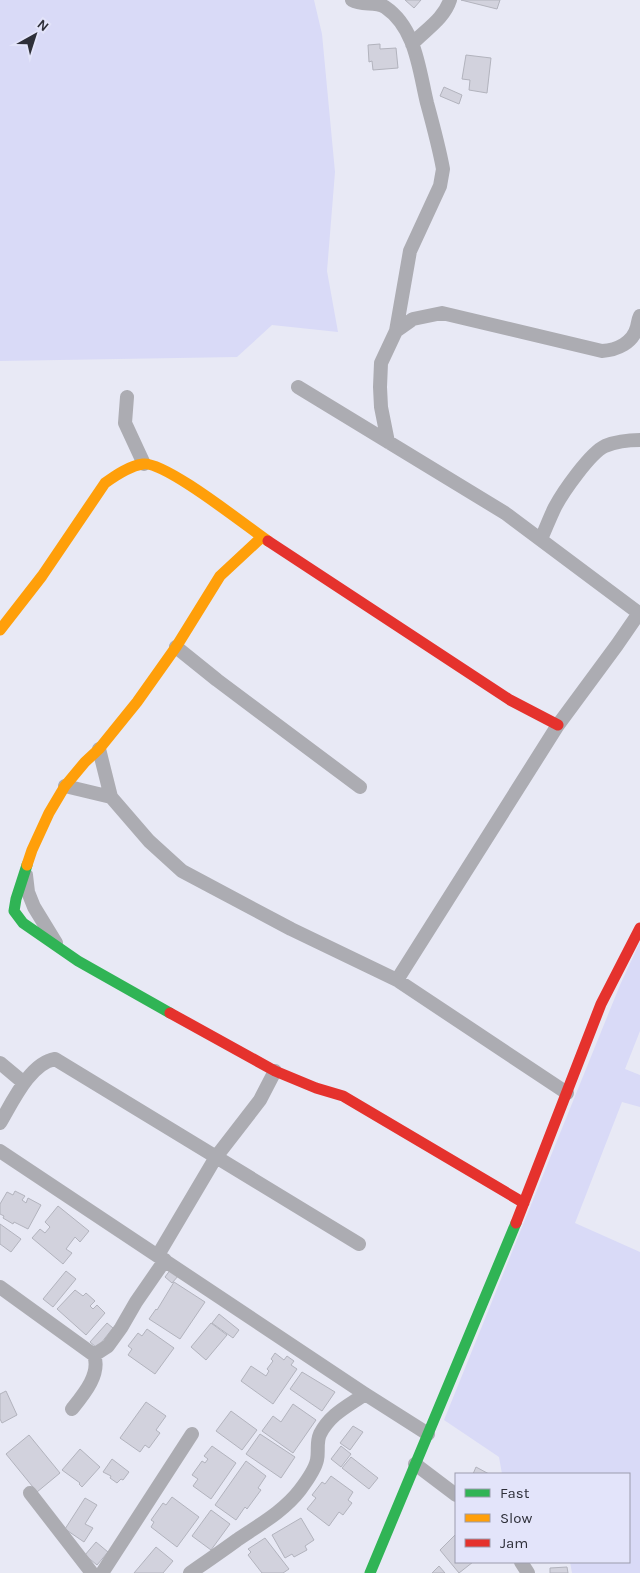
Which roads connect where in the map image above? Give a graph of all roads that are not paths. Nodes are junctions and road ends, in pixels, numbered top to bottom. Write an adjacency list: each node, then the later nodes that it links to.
1 (352, 0): 3 (street)
2 (450, 0): 3 (street)
3 (412, 44): 5 (street)
4 (640, 316): 5 (street)
5 (396, 330): 9 (street)
6 (298, 387): 9 (street)
7 (126, 397): 10 (street)
8 (640, 440): 12 (street)
9 (388, 442): 12 (street)
10 (144, 464): 11 (street); 14 (street)
11 (262, 537): 15 (street); 16 (street)
12 (542, 539): 13 (street)
13 (639, 614): 16 (street)
14 (0, 630)
15 (176, 647): 17 (street); 19 (street)
16 (558, 725): 24 (street)
17 (99, 749): 18 (street); 20 (street)
18 (65, 786): 20 (street); 21 (street)
19 (360, 787)
20 (112, 797): 24 (street)
21 (26, 866): 23 (street); 23 (street)
22 (640, 928): 28 (street)
23 (57, 946): 26 (street)
24 (397, 980): 28 (street)
25 (0, 1063): 27 (street)
26 (276, 1071): 31 (street); 32 (street)
27 (24, 1083): 29 (street); 31 (street)
28 (567, 1093): 32 (street)
29 (0, 1123)
30 (0, 1151): 34 (street)
31 (216, 1157): 33 (street); 34 (street)
32 (524, 1203): 40 (street)
33 (359, 1244)
34 (161, 1258): 36 (street); 37 (street)
35 (0, 1287): 36 (street)
36 (94, 1354): 38 (street)
37 (365, 1394): 40 (street); 46 (street)
38 (72, 1409)
39 (192, 1434): 45 (street)
40 (428, 1434): 41 (street)
41 (415, 1464): 43 (street); 47 (street)
42 (30, 1493): 44 (street)
43 (455, 1494)
44 (92, 1573)
45 (102, 1573)
46 (190, 1573)
47 (370, 1573)

